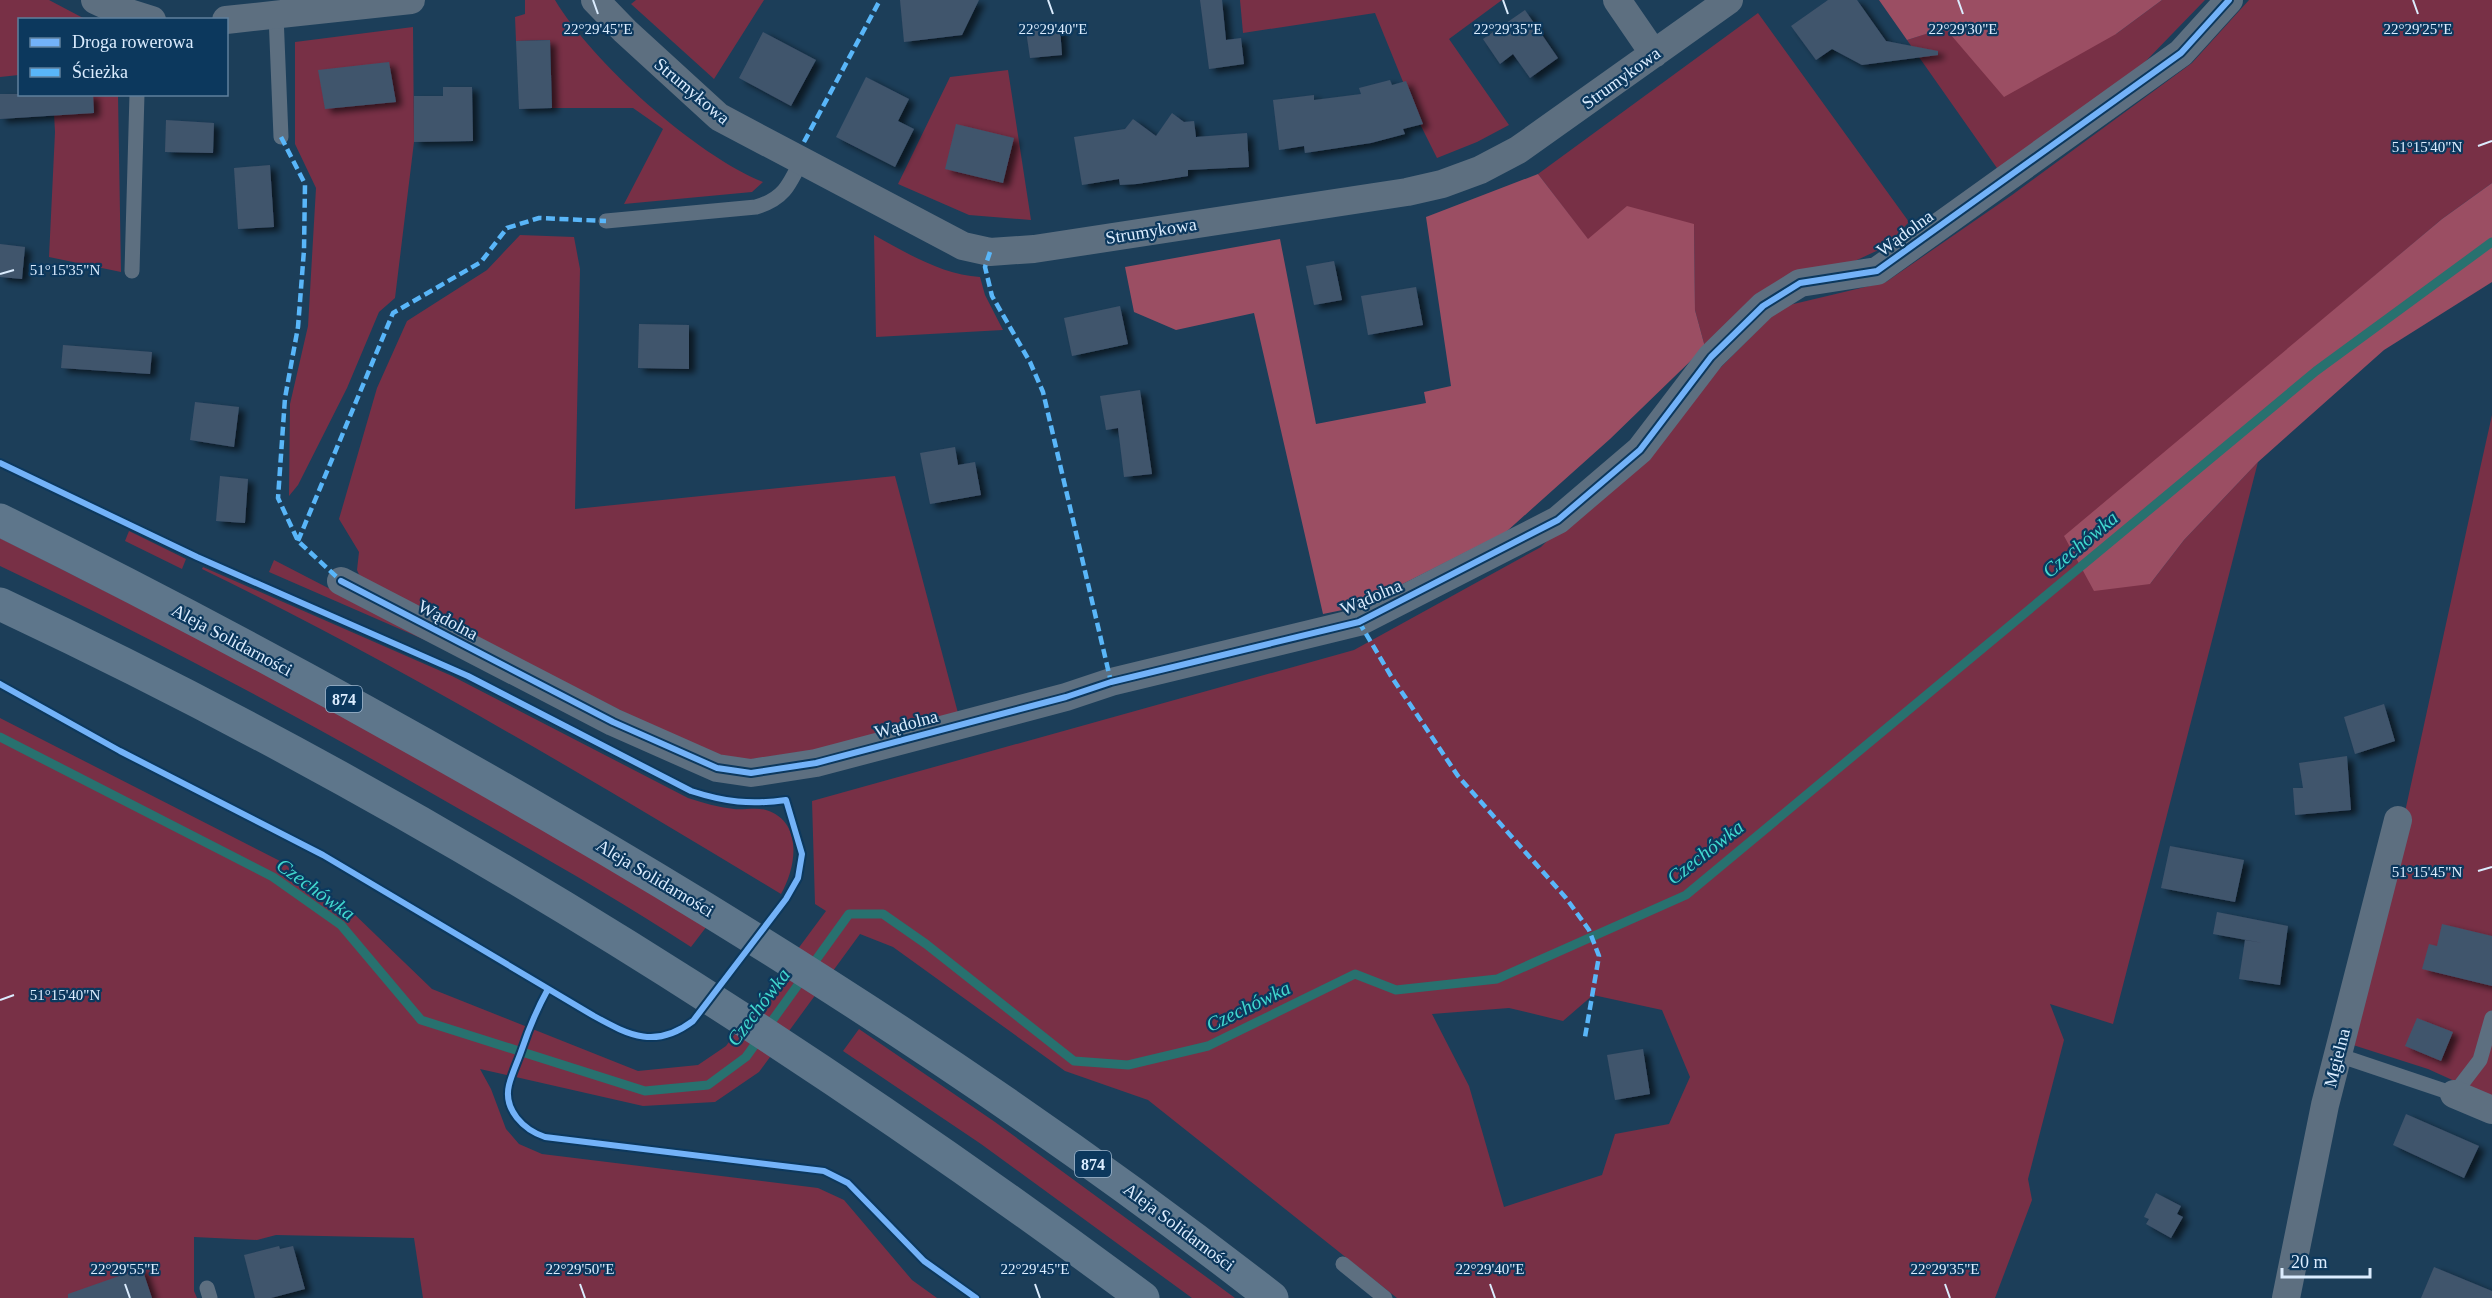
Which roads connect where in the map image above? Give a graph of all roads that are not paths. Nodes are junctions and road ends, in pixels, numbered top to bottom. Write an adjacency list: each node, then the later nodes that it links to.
1 (95, 0): 8 (street)
2 (411, 0): 7 (street)
3 (595, 0): 13 (street, Strumykowa)
4 (1617, 0): 10 (street)
5 (1729, 0): 10 (street, Strumykowa)
6 (2229, 0): 17 (street, Wądolna)
7 (276, 15): 9 (street); 12 (lane)
8 (141, 18)
9 (228, 20)
10 (1654, 54): 13 (street, Strumykowa)
11 (137, 96): 15 (lane)
12 (281, 137)
13 (801, 161): 14 (lane)
14 (606, 221)
15 (132, 271)
16 (0, 520): 26 (main road, Aleja Solidarności / 874)
17 (341, 581)
18 (0, 604): 25 (main road)
19 (2398, 819): 21 (street, Mgielna)
20 (2492, 1018): 22 (lane)
21 (2338, 1056): 22 (lane); 28 (street, Mgielna)
22 (2454, 1094): 23 (street)
23 (2492, 1110)
24 (1343, 1264): 27 (lane)
25 (1143, 1298)
26 (1272, 1298)
27 (1385, 1298)
28 (2286, 1298)

